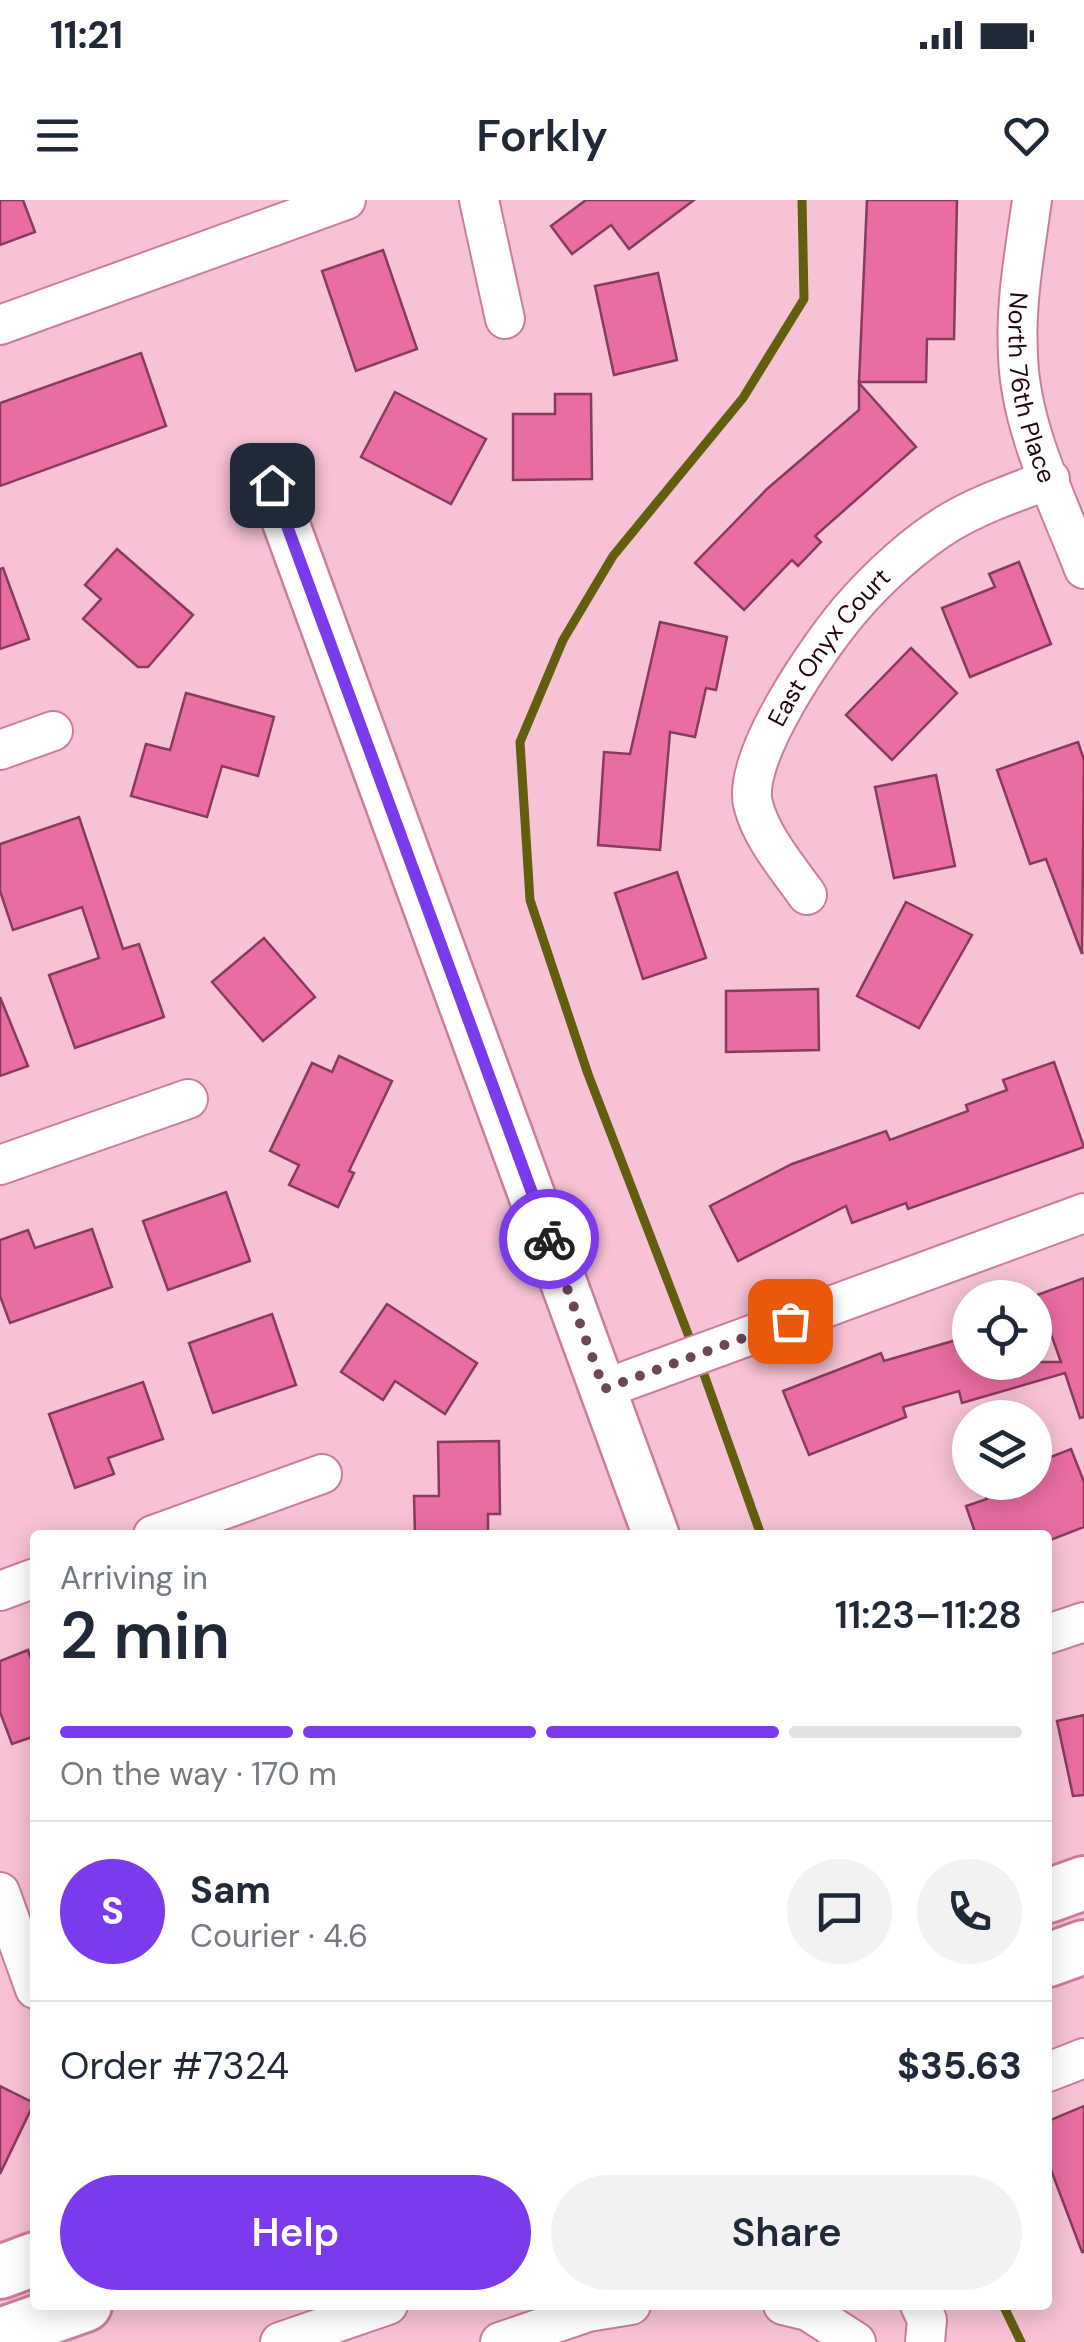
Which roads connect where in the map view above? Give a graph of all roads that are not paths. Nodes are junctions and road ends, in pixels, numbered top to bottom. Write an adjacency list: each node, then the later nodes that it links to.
1 (346, 200): 5 (street)
2 (479, 200): 4 (street)
3 (1032, 200): 6 (street, North 76th Place)
4 (505, 319)
5 (0, 325)
6 (1050, 479): 8 (street, North 76th Place); 11 (street, East Onyx Court)
7 (272, 485): 15 (street)
8 (1084, 570)
9 (53, 732): 10 (street)
10 (0, 750)
11 (807, 896)
12 (188, 1099): 13 (street)
13 (0, 1166)
14 (1084, 1214): 15 (street)
15 (604, 1389): 18 (street)
16 (322, 1474): 17 (street)
17 (168, 1530)
18 (654, 1530)
19 (30, 1580): 20 (street)
20 (0, 1591)
21 (1084, 1622): 22 (street)
22 (1052, 1633)
23 (1084, 1883): 25 (main road)
24 (0, 1892): 28 (street)
25 (1052, 1895)
26 (1084, 1946): 27 (main road)
27 (1052, 1958)
28 (30, 1975)
29 (1084, 2058): 30 (street)
30 (1052, 2070)
31 (30, 2261): 32 (main road)
32 (0, 2272)
33 (70, 2310): 38 (main road)
34 (373, 2310): 39 (street)
35 (600, 2310): 40 (street)
36 (806, 2310): 41 (street)
37 (922, 2310): 42 (street)
38 (0, 2335)
39 (280, 2342)
40 (500, 2342)
41 (856, 2342)
42 (925, 2342)

